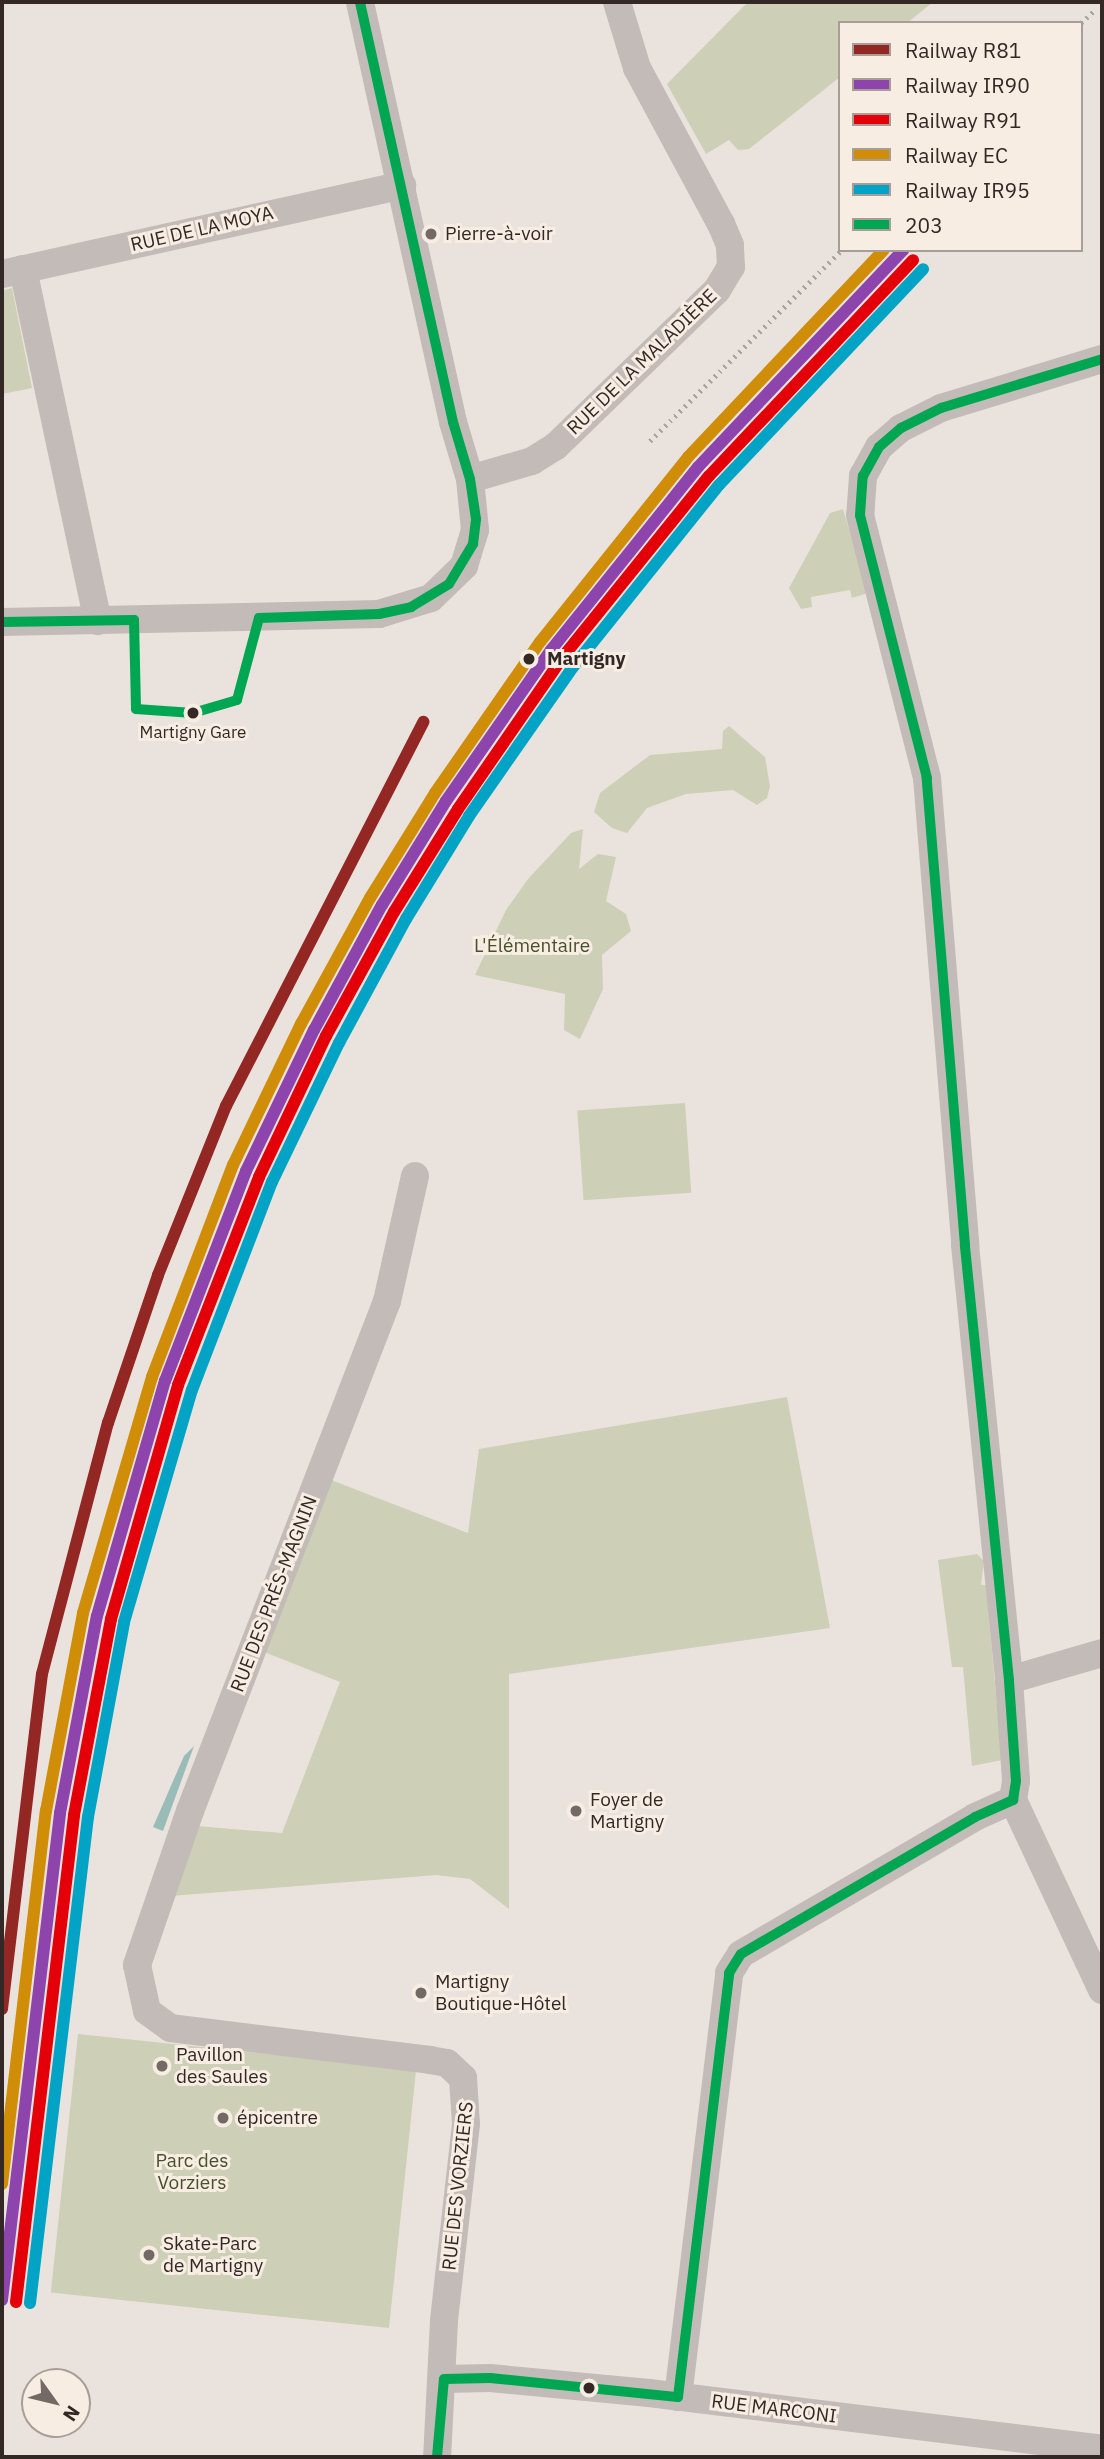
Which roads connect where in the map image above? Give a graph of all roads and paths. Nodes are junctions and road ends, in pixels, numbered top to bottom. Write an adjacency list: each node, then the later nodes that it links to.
1 (360, 2): 3 (street)
2 (617, 2): 6 (street, RUE DE LA MALADIÈRE)
3 (402, 185): 4 (street, RUE DE LA MOYA); 6 (street)
4 (12, 271): 7 (street)
5 (1102, 359): 11 (street)
6 (470, 479): 7 (street)
7 (98, 621): 8 (street)
8 (2, 622)
9 (415, 1176): 14 (street, RUE DES PRÉS-MAGNIN)
10 (1102, 1653): 11 (street)
11 (1009, 1680): 12 (street)
12 (1013, 1800): 13 (street); 16 (street)
13 (1102, 1990)
14 (147, 2011): 15 (street, RUE DES VORZIERS)
15 (444, 2379): 16 (street, RUE MARCONI); 18 (street, RUE DES VORZIERS)
16 (678, 2397): 17 (street, RUE MARCONI)
17 (1102, 2449)
18 (437, 2457)

